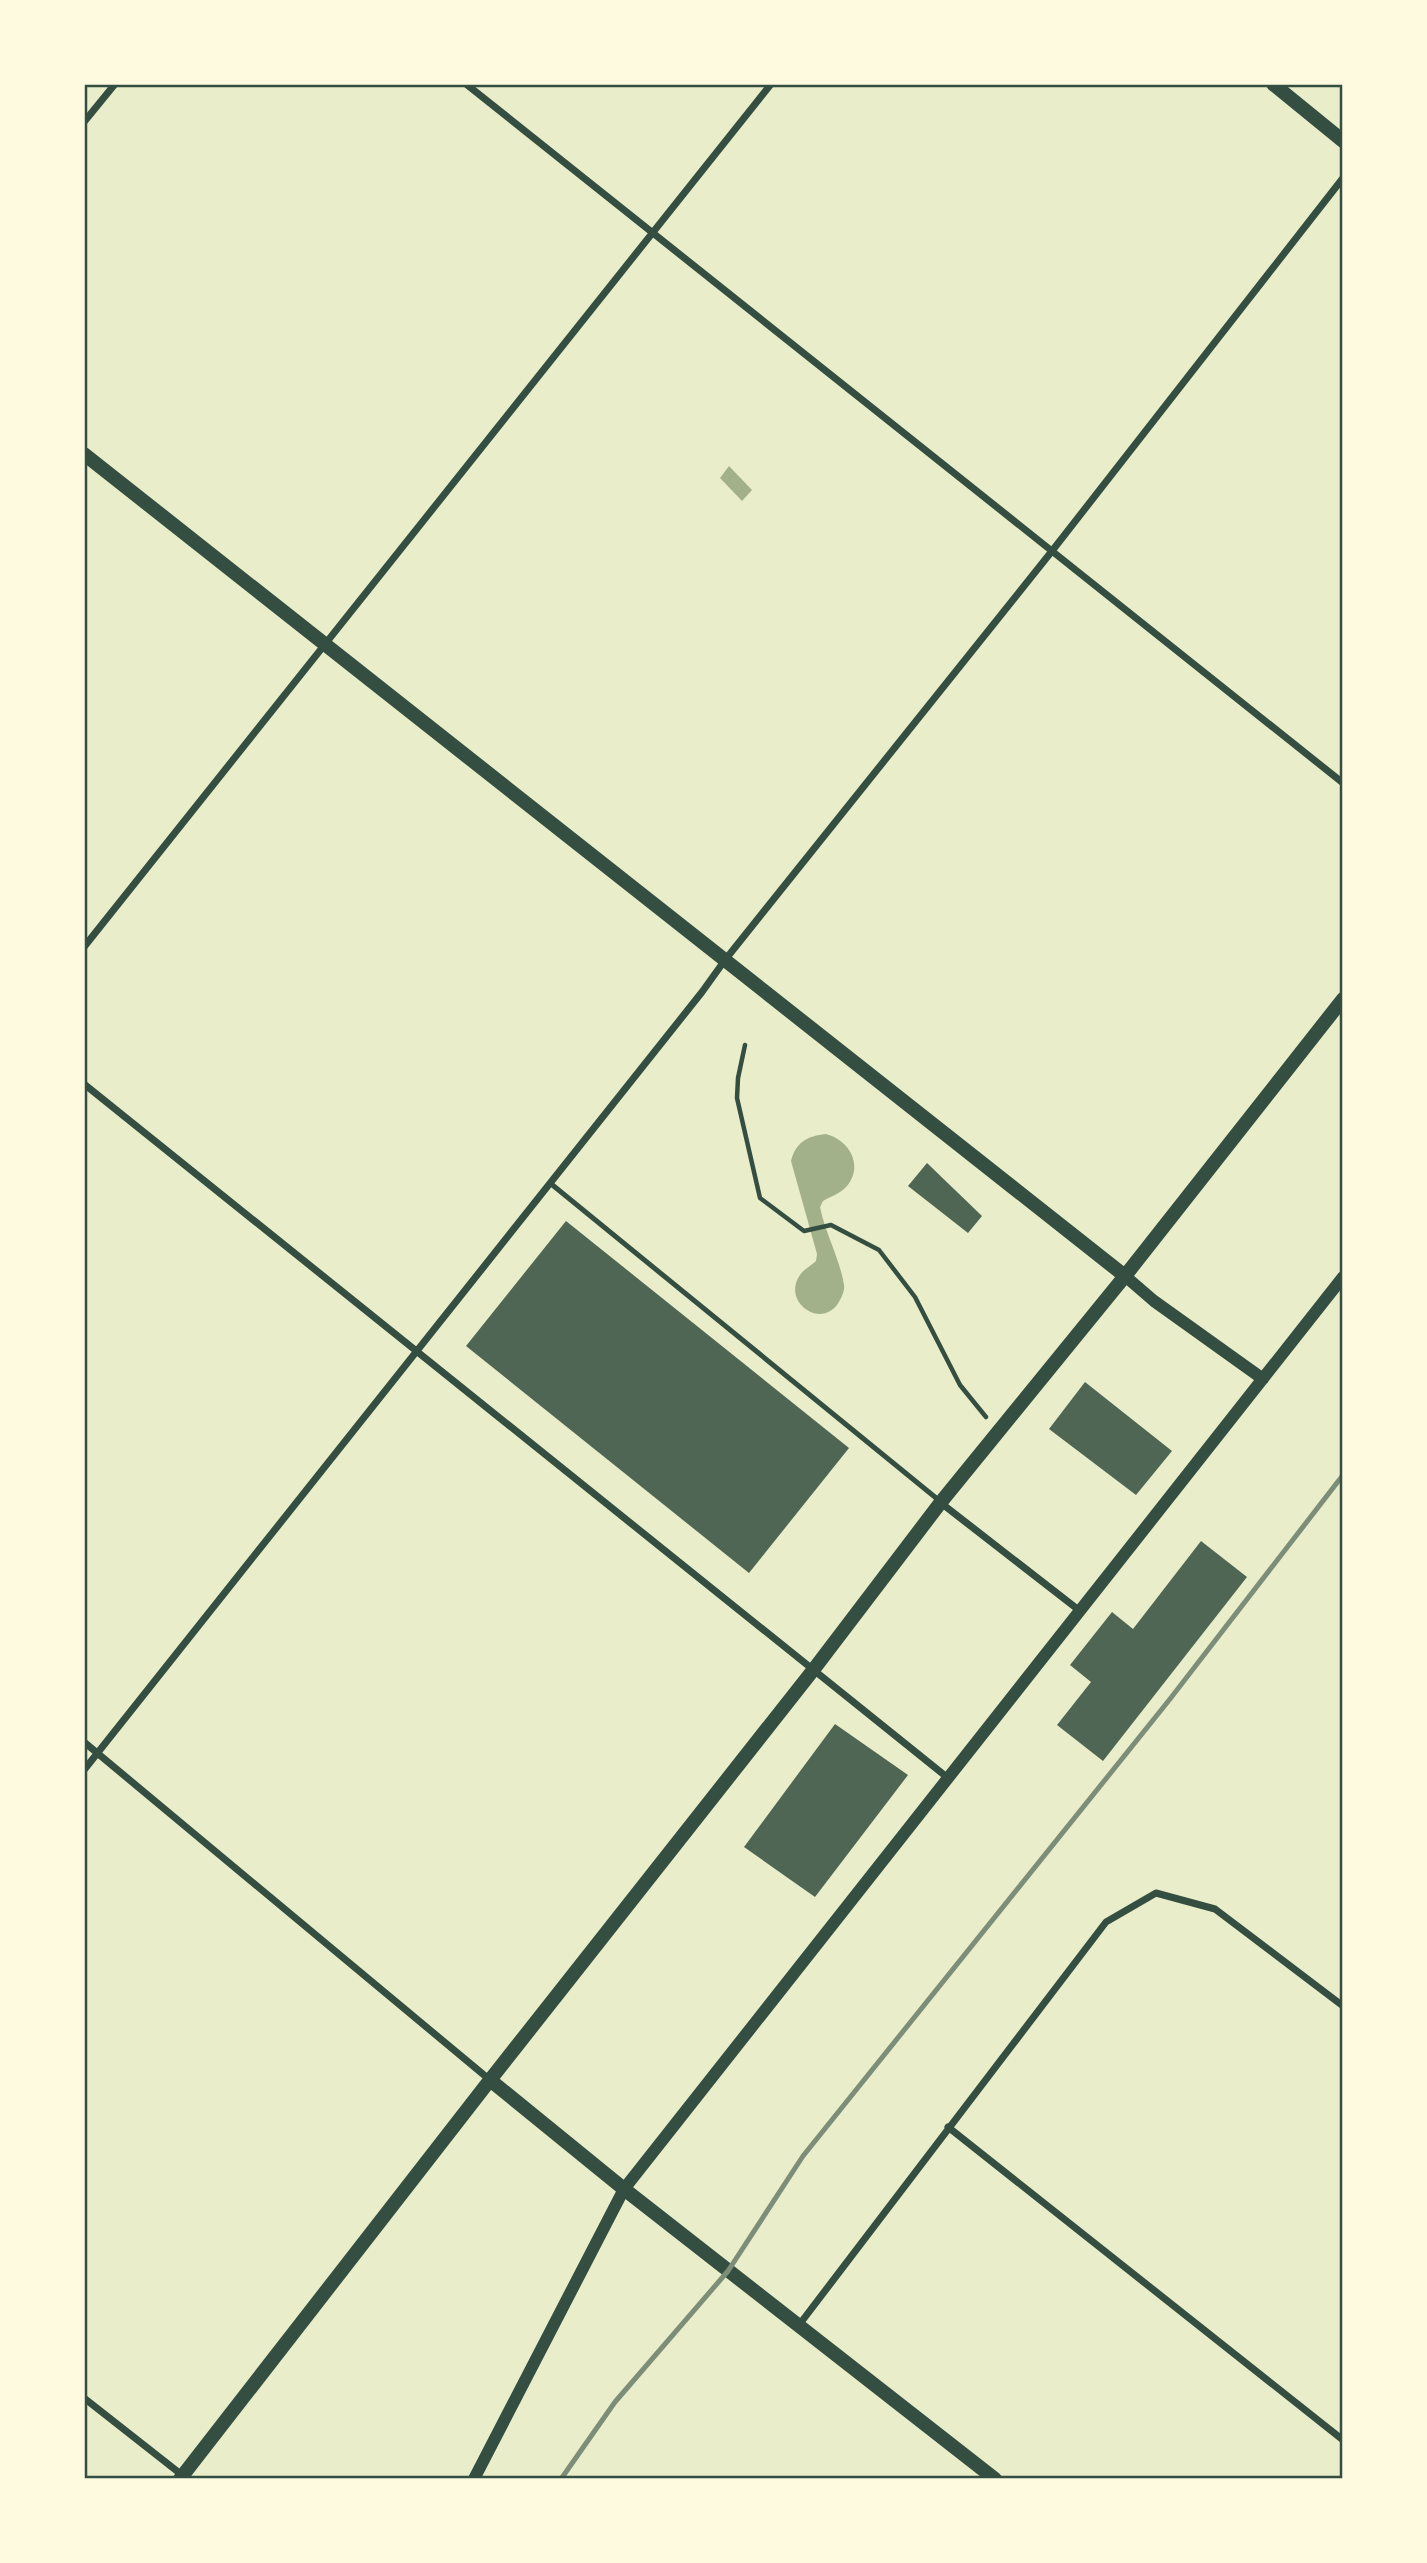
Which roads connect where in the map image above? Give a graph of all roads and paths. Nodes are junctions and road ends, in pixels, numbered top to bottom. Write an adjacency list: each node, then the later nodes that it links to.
1 (114, 84): 5 (street)
2 (466, 84): 8 (street)
3 (771, 84): 8 (street)
4 (1273, 84): 6 (main road)
5 (84, 122)
6 (1343, 141)
7 (1343, 178): 10 (street)
8 (652, 233): 10 (street); 11 (street)
9 (84, 454): 11 (main road)
10 (1052, 551): 12 (street); 14 (street)
11 (324, 644): 13 (street); 14 (main road)
12 (1343, 783)
13 (84, 947)
14 (725, 960): 18 (street); 19 (main road)
15 (1343, 999): 19 (main road)
16 (745, 1045): 23 (path)
17 (84, 1084): 21 (street)
18 (550, 1183): 21 (street); 24 (lane)
19 (1125, 1276): 22 (street); 23 (main road)
20 (1343, 1278): 22 (street)
21 (417, 1351): 26 (street); 28 (street)
22 (1263, 1379): 25 (street)
23 (998, 1432): 24 (main road)
24 (940, 1502): 25 (street); 26 (main road)
25 (1080, 1611): 30 (street)
26 (814, 1669): 30 (street); 32 (main road)
27 (84, 1742): 28 (street)
28 (98, 1753): 29 (street); 32 (street)
29 (84, 1770)
30 (948, 1778): 34 (street)
31 (1343, 2006): 33 (street)
32 (490, 2080): 34 (main road); 38 (main road)
33 (948, 2127): 35 (street); 37 (street)
34 (624, 2189): 35 (main road); 39 (street)
35 (799, 2325): 40 (main road)
36 (84, 2398): 38 (street)
37 (1343, 2440)
38 (184, 2478)
39 (474, 2479)
40 (995, 2479)

